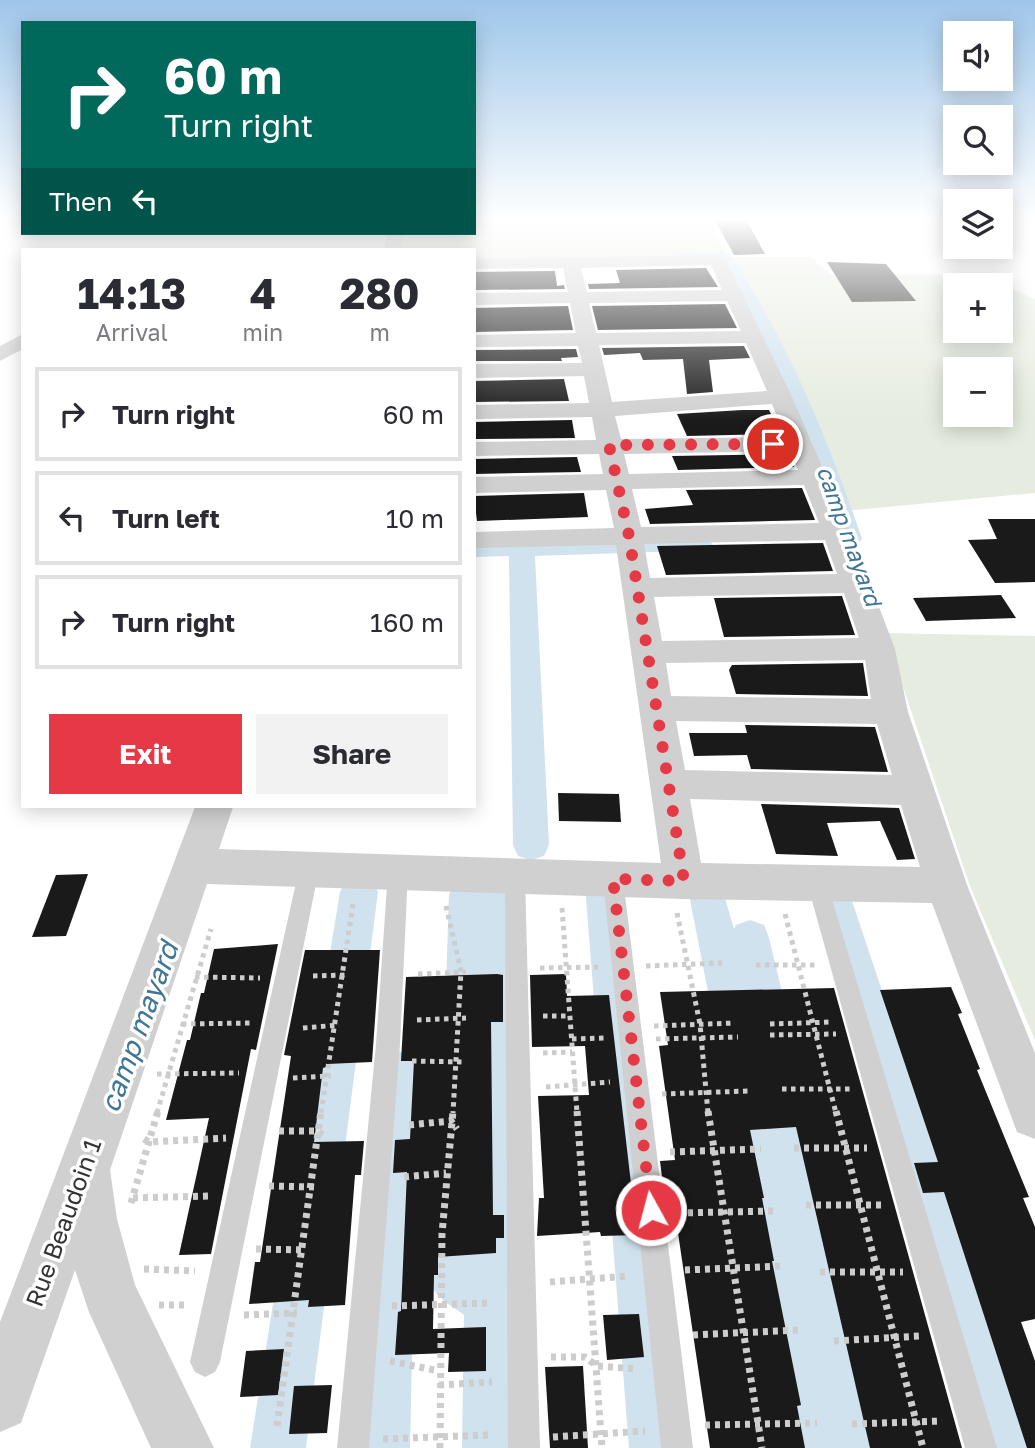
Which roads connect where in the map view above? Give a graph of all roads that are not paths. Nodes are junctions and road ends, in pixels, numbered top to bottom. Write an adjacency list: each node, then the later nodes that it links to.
1 (729, 286): 9 (street)
2 (510, 287): 7 (street)
3 (542, 287): 7 (street)
4 (623, 287): 7 (street)
5 (722, 287): 7 (street)
6 (476, 299): 7 (street)
7 (579, 299): 10 (street); 11 (street); 12 (street); 13 (street); 16 (street)
8 (717, 316): 9 (street)
9 (744, 316): 12 (street)
10 (609, 317)
11 (476, 318)
12 (754, 337): 18 (street)
13 (476, 340)
14 (21, 341): 15 (street)
15 (0, 355)
16 (593, 369): 17 (street); 19 (street)
17 (476, 371)
18 (781, 397): 19 (street); 21 (street)
19 (602, 410): 20 (street); 22 (street)
20 (476, 412)
21 (800, 444): 22 (street); 24 (street)
22 (609, 445): 23 (street); 25 (street)
23 (476, 449)
24 (814, 477): 25 (street); 27 (street)
25 (618, 481): 26 (street); 29 (street)
26 (476, 485)
27 (838, 538): 29 (street); 30 (street)
28 (476, 540): 29 (street)
29 (629, 542): 31 (street)
30 (855, 583): 31 (street); 32 (street)
31 (637, 588): 33 (street)
32 (879, 649): 33 (street); 35 (street)
33 (647, 652): 34 (street)
34 (656, 708): 35 (street); 36 (street)
35 (891, 712): 37 (street)
36 (669, 784): 37 (street); 46 (street)
37 (916, 790): 45 (street)
38 (214, 808): 39 (street, Rue Beaudoin 1)
39 (194, 866): 40 (street); 48 (street, Rue Beaudoin 1)
40 (309, 869): 41 (street); 49 (lane)
41 (398, 873): 42 (street); 54 (lane)
42 (514, 876): 43 (street); 52 (lane)
43 (613, 879): 46 (street); 51 (lane)
44 (817, 883): 45 (street); 46 (street); 55 (lane)
45 (946, 885): 47 (street)
46 (679, 890)
47 (1035, 1114)
48 (84, 1167): 50 (street, Rue Beaudoin 1); 53 (street)
49 (205, 1362)
50 (0, 1402)
51 (684, 1437)
52 (524, 1443)
53 (183, 1448)
54 (353, 1448)
55 (981, 1448)

